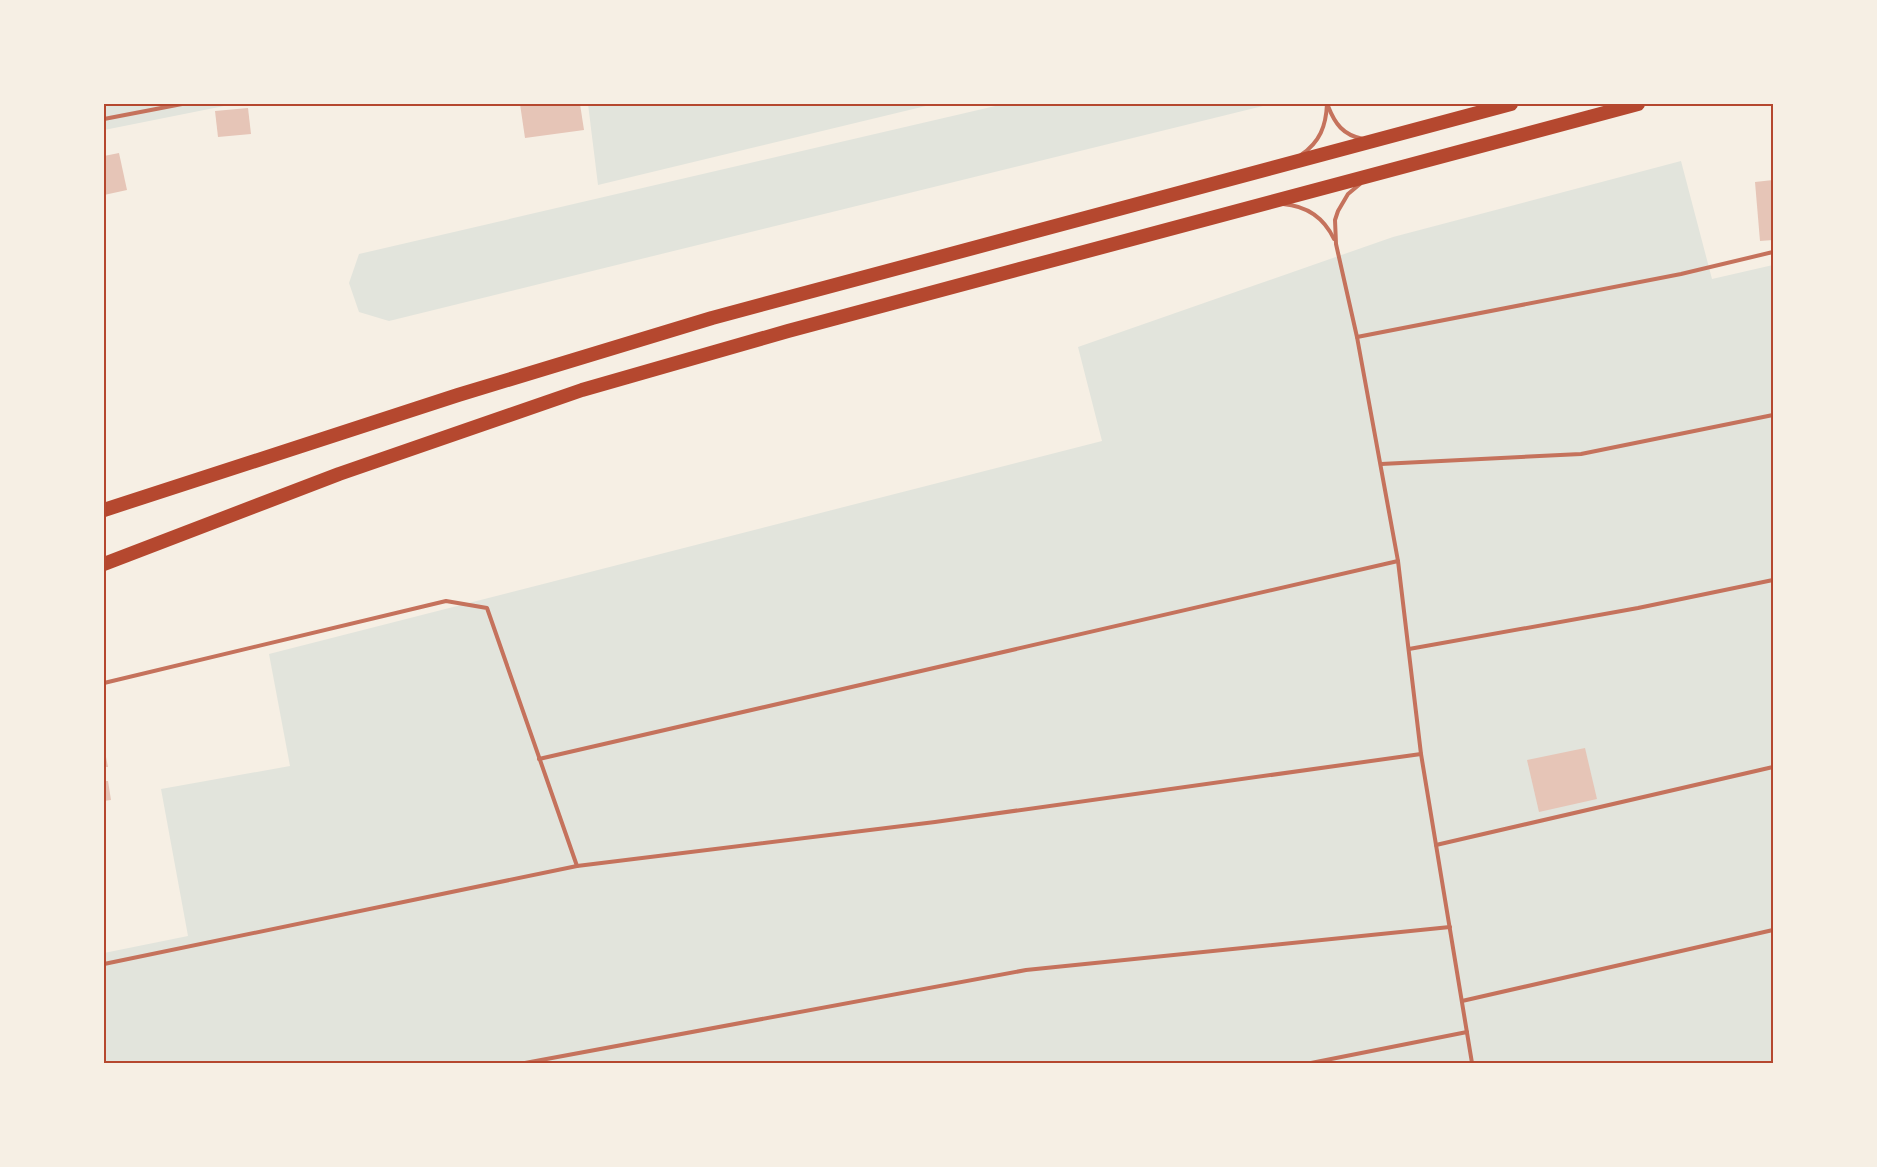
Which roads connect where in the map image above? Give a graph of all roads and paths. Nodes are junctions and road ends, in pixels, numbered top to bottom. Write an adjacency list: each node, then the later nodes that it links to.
1 (182, 104): 5 (lane)
2 (1327, 104): 6 (lane); 7 (lane)
3 (1512, 104): 6 (highway)
4 (1638, 104): 8 (highway)
5 (104, 119)
6 (1376, 140): 7 (highway)
7 (1283, 164): 15 (highway)
8 (1374, 174): 9 (highway); 10 (lane)
9 (1262, 203): 10 (lane); 17 (highway)
10 (1336, 244): 12 (lane)
11 (1773, 252): 12 (lane)
12 (1358, 337): 14 (lane)
13 (1773, 415): 14 (lane)
14 (1381, 464): 16 (lane)
15 (104, 510)
16 (1398, 561): 19 (lane); 22 (lane)
17 (104, 564)
18 (1773, 580): 19 (lane)
19 (1408, 649): 21 (lane)
20 (104, 683): 22 (lane)
21 (1421, 754): 24 (lane); 25 (lane)
22 (539, 759): 25 (lane)
23 (1773, 767): 24 (lane)
24 (1436, 845): 26 (lane)
25 (577, 866): 28 (lane)
26 (1450, 927): 29 (lane); 31 (lane)
27 (1773, 930): 29 (lane)
28 (104, 964)
29 (1462, 1002): 30 (lane)
30 (1467, 1032): 32 (lane); 33 (lane)
31 (524, 1063)
32 (1310, 1063)
33 (1472, 1063)

